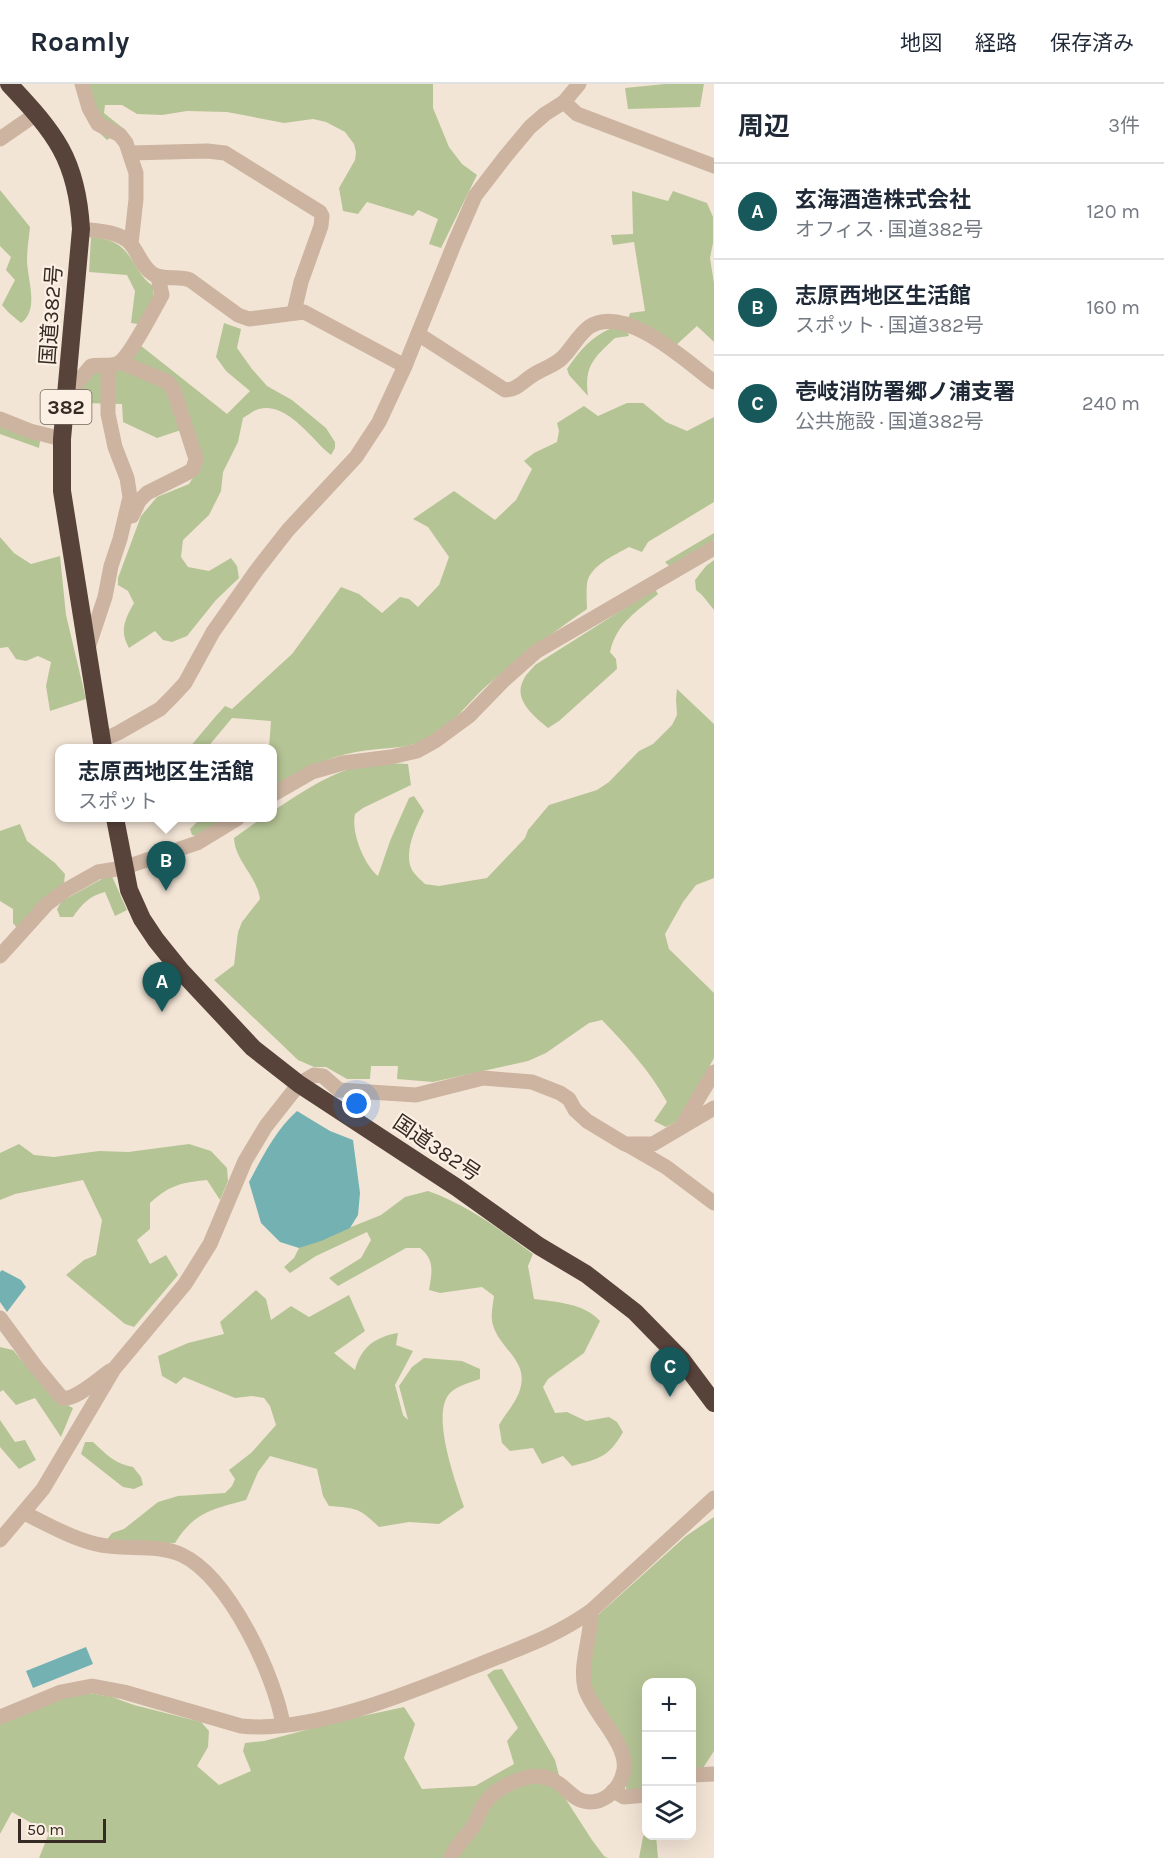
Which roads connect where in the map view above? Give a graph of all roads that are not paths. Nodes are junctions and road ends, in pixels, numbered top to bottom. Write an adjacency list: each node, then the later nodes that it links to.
1 (9, 84): 5 (highway, 国道382号 / 382)
2 (82, 84): 7 (street)
3 (579, 84): 4 (street)
4 (564, 102): 8 (street); 13 (street)
5 (36, 114): 6 (street); 9 (highway, 国道382号 / 382)
6 (0, 139)
7 (130, 153): 10 (street); 12 (street)
8 (714, 166)
9 (81, 229): 10 (street); 17 (highway, 国道382号 / 382)
10 (131, 244): 11 (street)
11 (158, 277): 12 (street); 14 (street)
12 (294, 312): 15 (street)
13 (418, 334): 15 (street); 16 (street)
14 (114, 364): 17 (street); 20 (street); 20 (street)
15 (405, 366): 23 (street)
16 (714, 382)
17 (67, 395): 19 (highway, 国道382号 / 382)
18 (0, 419): 19 (street)
19 (62, 439): 22 (highway, 国道382号 / 382)
20 (120, 539): 22 (street)
21 (714, 548): 24 (street)
22 (87, 648): 23 (highway, 国道382号 / 382)
23 (103, 744)
24 (277, 793)
25 (116, 822): 27 (highway, 国道382号)
26 (231, 822): 27 (street)
27 (123, 868): 28 (street); 30 (highway, 国道382号)
28 (0, 956)
29 (714, 1072): 32 (street)
30 (299, 1084): 33 (street); 36 (street); 37 (highway, 国道382号)
31 (714, 1108): 32 (street)
32 (681, 1128): 33 (street)
33 (625, 1144): 34 (street)
34 (714, 1203)
35 (0, 1318): 36 (street)
36 (114, 1369): 39 (street)
37 (714, 1403)
38 (714, 1498): 41 (street)
39 (24, 1513): 40 (street); 43 (street)
40 (0, 1539)
41 (591, 1611): 43 (street); 46 (street)
42 (0, 1717): 43 (street)
43 (284, 1725)
44 (714, 1774): 45 (street)
45 (696, 1775)
46 (614, 1791): 47 (street); 48 (street)
47 (642, 1795)
48 (451, 1858)

